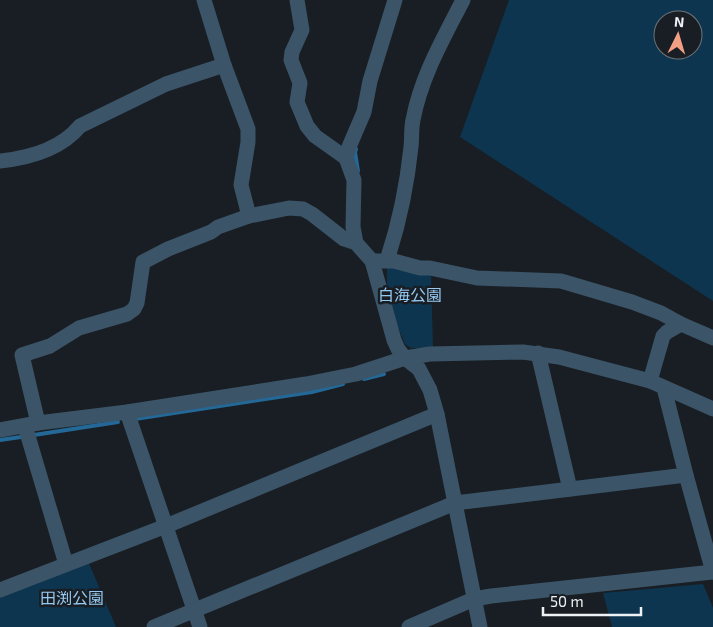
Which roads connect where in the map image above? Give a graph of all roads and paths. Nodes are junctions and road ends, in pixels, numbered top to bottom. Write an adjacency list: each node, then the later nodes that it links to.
1 (204, 0): 5 (street)
2 (296, 0): 6 (street)
3 (395, 0): 6 (street)
4 (463, 0): 10 (street)
5 (224, 65): 7 (street); 8 (street)
6 (346, 158): 9 (street)
7 (0, 161)
8 (249, 216): 9 (street); 20 (street)
9 (356, 243): 10 (street)
10 (379, 261): 11 (street); 14 (street)
11 (681, 324): 12 (street); 15 (street)
12 (713, 338)
13 (538, 354): 14 (street); 15 (street); 23 (street)
14 (405, 358): 18 (street); 19 (street)
15 (650, 381): 16 (street)
16 (664, 388): 17 (street); 22 (street)
17 (713, 409)
18 (127, 412): 20 (street); 25 (street)
19 (437, 414): 24 (street); 25 (street)
20 (31, 424): 21 (street); 26 (street)
21 (0, 430)
22 (686, 475): 23 (street); 27 (street)
23 (570, 488): 24 (street)
24 (455, 503): 29 (street); 30 (street)
25 (166, 526): 26 (street); 30 (street)
26 (66, 564): 28 (street)
27 (713, 572): 29 (street)
28 (0, 590)
29 (474, 599): 33 (street); 34 (street)
30 (195, 611): 31 (street); 32 (street)
31 (154, 627)
32 (200, 627)
33 (409, 627)
34 (480, 627)

